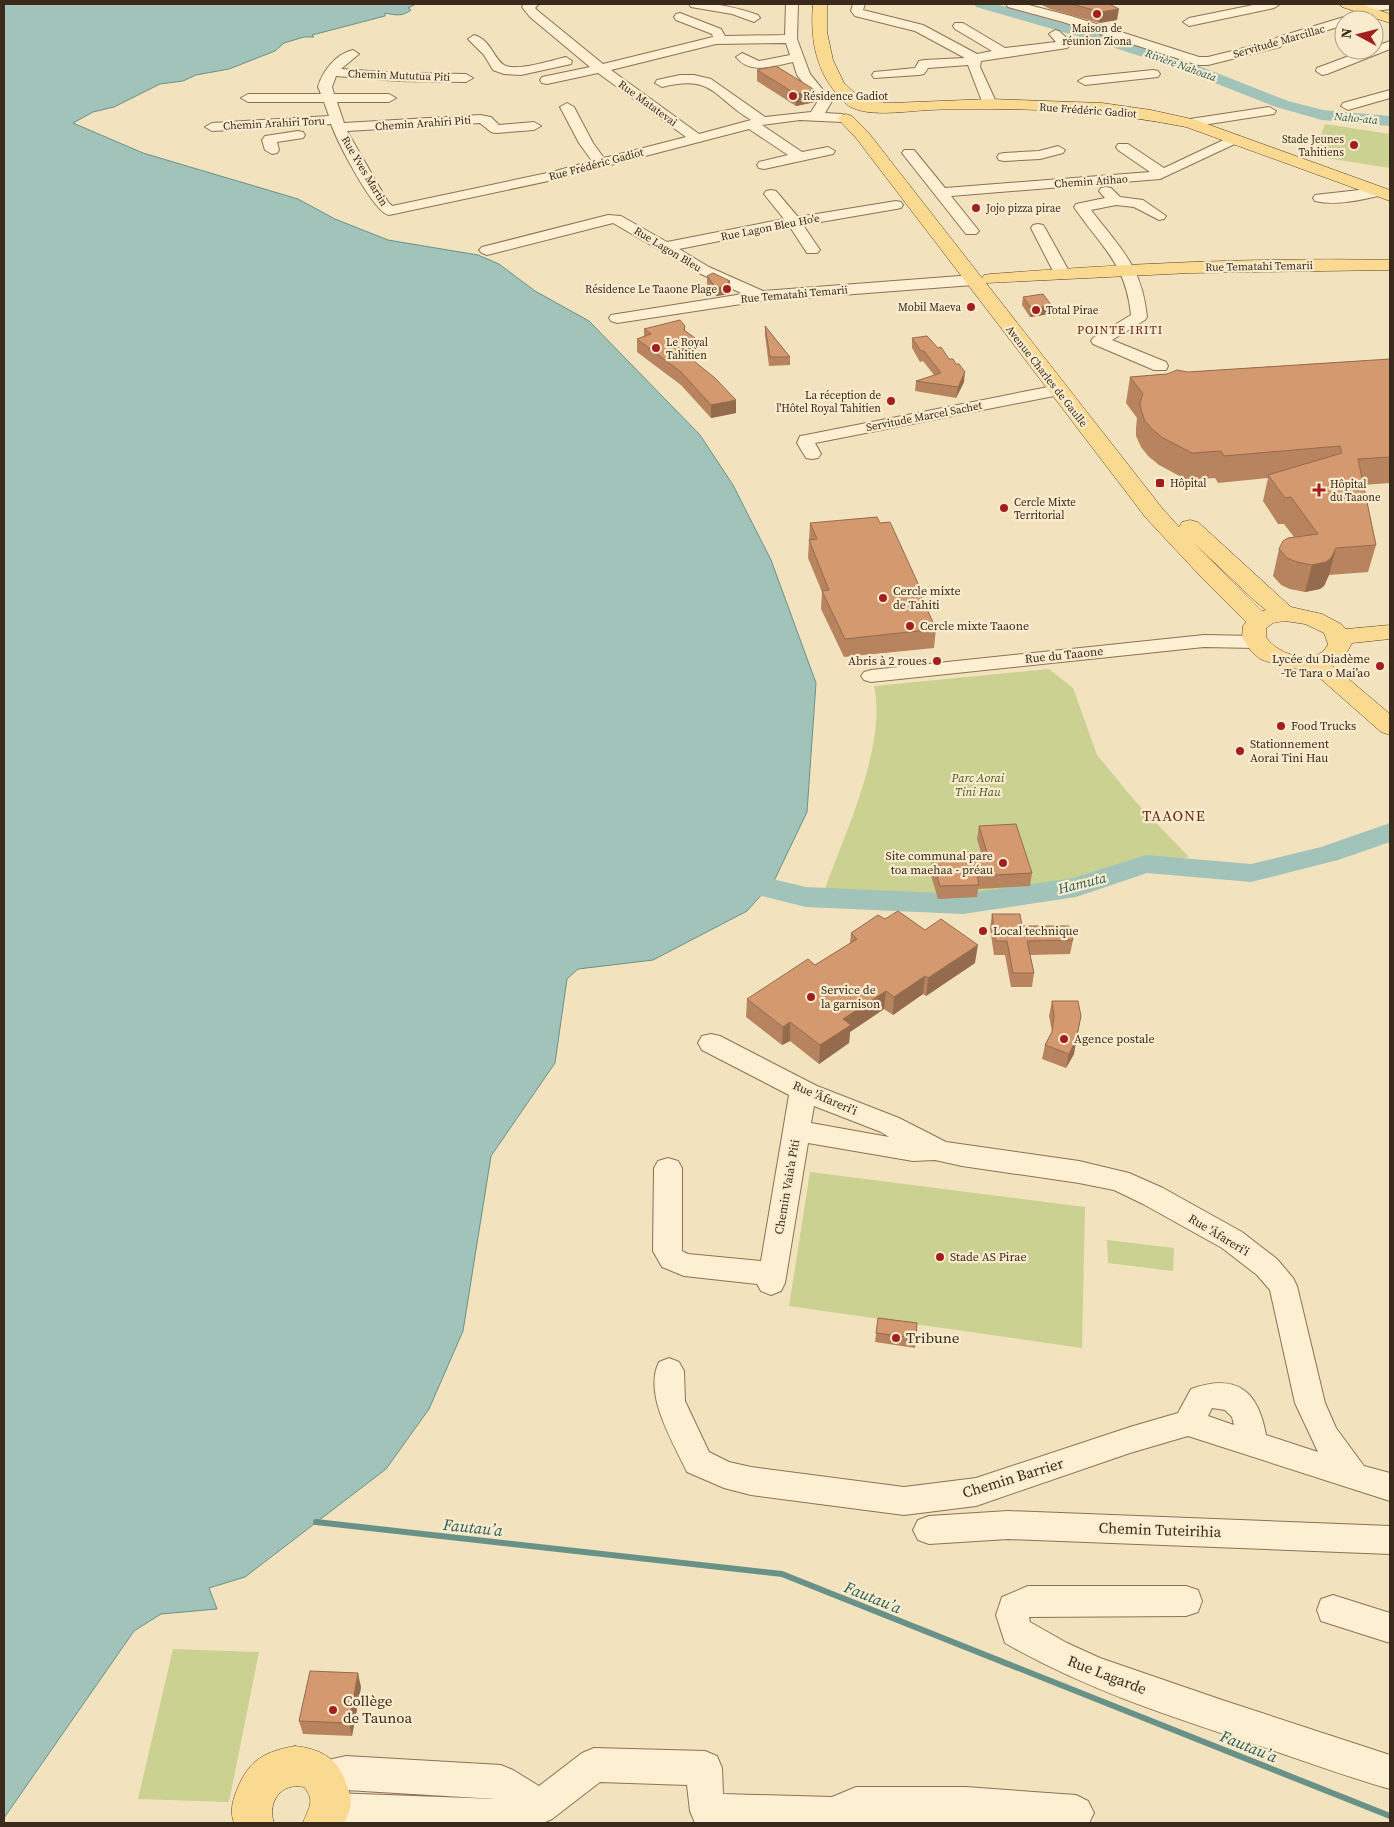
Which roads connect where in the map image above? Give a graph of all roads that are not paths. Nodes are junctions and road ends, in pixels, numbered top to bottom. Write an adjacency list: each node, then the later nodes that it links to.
1 (533, 4): 27 (street, Rue Matatevai)
2 (695, 4): 15 (street)
3 (792, 4): 28 (street)
4 (807, 4): 52 (main road, Avenue Charles de Gaulle)
5 (820, 4): 49 (main road, Avenue Charles de Gaulle)
6 (858, 4): 30 (street)
7 (1012, 4): 16 (street, Servitude Marcillac)
8 (1274, 4): 17 (street)
9 (1347, 4): 11 (main road)
10 (1390, 5): 12 (street, Servitude Marcillac)
11 (1363, 10)
12 (1370, 10)
13 (1088, 14): 16 (street)
14 (680, 17): 23 (street)
15 (754, 18)
16 (1067, 18): 18 (street, Servitude Marcillac)
17 (1189, 22)
18 (1334, 24)
19 (959, 26): 25 (street)
20 (1055, 34): 25 (street)
21 (474, 39): 27 (street)
22 (786, 39): 23 (street)
23 (721, 40): 31 (street)
24 (1390, 45): 32 (street)
25 (1003, 52): 30 (street)
26 (354, 54): 34 (street)
27 (585, 57): 31 (street, Rue Matatevai)
28 (798, 57): 29 (street); 51 (street)
29 (742, 58)
30 (975, 60): 36 (street); 45 (street)
31 (600, 69): 38 (street); 59 (street, Rue Matatevai)
32 (1322, 70)
33 (1075, 71): 39 (street)
34 (332, 72): 37 (street, Chemin Mututua Piti); 44 (street, Rue Yves Martin)
35 (1153, 74): 39 (street)
36 (880, 75)
37 (466, 78)
38 (546, 80)
39 (1085, 81): 48 (street)
40 (679, 94): 54 (street)
41 (1390, 94): 46 (street)
42 (248, 98): 44 (street)
43 (389, 98): 44 (street)
44 (329, 99): 56 (street, Rue Yves Martin)
45 (990, 104): 48 (main road, Rue Frédéric Gadiot); 49 (main road, Rue Frédéric Gadiot)
46 (1348, 106)
47 (567, 107): 69 (street)
48 (1102, 108): 55 (main road, Rue Frédéric Gadiot)
49 (865, 110): 52 (main road, Rue Frédéric Gadiot); 91 (main road, Avenue Charles de Gaulle)
50 (1269, 111): 55 (street)
51 (817, 113): 52 (street, Rue Frédéric Gadiot); 53 (street, Rue Frédéric Gadiot)
52 (840, 113): 53 (street, Rue Frédéric Gadiot); 91 (main road, Avenue Charles de Gaulle)
53 (800, 116): 54 (street, Rue Frédéric Gadiot)
54 (757, 123): 59 (street, Rue Frédéric Gadiot); 67 (street)
55 (1190, 123): 60 (main road, Rue Frédéric Gadiot)
56 (339, 126): 57 (street, Chemin Arahiri Piti); 58 (street, Chemin Arahiri Toru); 62 (street); 80 (street, Rue Yves Martin)
57 (534, 126)
58 (212, 127)
59 (696, 138): 69 (street, Rue Frédéric Gadiot)
60 (1234, 139): 71 (street, Chemin Atihao); 76 (main road, Rue Frédéric Gadiot)
61 (1122, 147): 71 (street)
62 (272, 150)
63 (1058, 150): 66 (street)
64 (828, 151): 67 (street)
65 (909, 153): 74 (street)
66 (1035, 156): 68 (street); 73 (street)
67 (800, 157): 70 (street)
68 (1004, 158)
69 (600, 163): 80 (street, Rue Frédéric Gadiot)
70 (764, 165)
71 (1162, 173): 72 (street, Chemin Atihao)
72 (1098, 181): 73 (street, Chemin Atihao); 78 (street)
73 (1056, 184): 74 (street, Chemin Atihao)
74 (940, 193): 84 (street)
75 (771, 194): 82 (street)
76 (1383, 194): 77 (street)
77 (1320, 198)
78 (1116, 201): 81 (street); 89 (street)
79 (896, 205): 82 (street, Rue Lagon Bleu Ho'e)
80 (392, 211)
81 (1159, 216)
82 (794, 222): 85 (street, Rue Lagon Bleu Ho'e); 87 (street)
83 (1038, 228): 90 (street)
84 (970, 230)
85 (665, 247): 86 (street, Rue Lagon Bleu); 92 (street, Rue Lagon Bleu)
86 (487, 250)
87 (812, 250)
88 (1390, 264): 89 (main road, Rue Tematahi Temarii)
89 (1128, 269): 90 (main road, Rue Tematahi Temarii); 94 (street)
90 (1062, 273): 91 (main road, Rue Tematahi Temarii)
91 (981, 280): 92 (street, Rue Tematahi Temarii); 95 (main road, Avenue Charles de Gaulle); 97 (main road, Avenue Charles de Gaulle)
92 (761, 296): 93 (street, Rue Tematahi Temarii)
93 (617, 318)
94 (1160, 366)
95 (1058, 390): 96 (street, Servitude Marcel Sachet); 98 (main road, Avenue Charles de Gaulle)
96 (812, 454)
97 (1285, 614): 98 (main road); 100 (main road)
98 (1258, 632): 101 (main road, Avenue Charles de Gaulle); 102 (street, Rue du Taaone)
99 (1390, 632): 100 (main road)
100 (1336, 647): 101 (main road, Avenue Charles de Gaulle); 103 (main road)
101 (1309, 663): 104 (main road, Avenue Charles de Gaulle)
102 (871, 676)
103 (1390, 705)
104 (1390, 727)
105 (711, 1042): 106 (street, Rue 'Āfareri'i)
106 (803, 1090): 107 (street, Chemin Vaia'a Piti); 108 (street, Rue 'Āfareri'i)
107 (796, 1131): 108 (street, Rue 'Āfareri'i); 109 (street, Chemin Vaia'a Piti)
108 (940, 1151): 111 (street, Rue 'Āfareri'i)
109 (668, 1168)
110 (669, 1371): 111 (street, Chemin Barrier)
111 (1354, 1477): 112 (street)
112 (1390, 1487)
113 (929, 1530): 114 (street, Chemin Tuteirihia)
114 (1390, 1540)
115 (1186, 1601): 118 (street, Rue Lagarde)
116 (1333, 1610): 117 (street)
117 (1390, 1628)
118 (1390, 1772)
119 (325, 1804): 120 (street); 121 (main road)
120 (1075, 1810)
121 (254, 1823)

